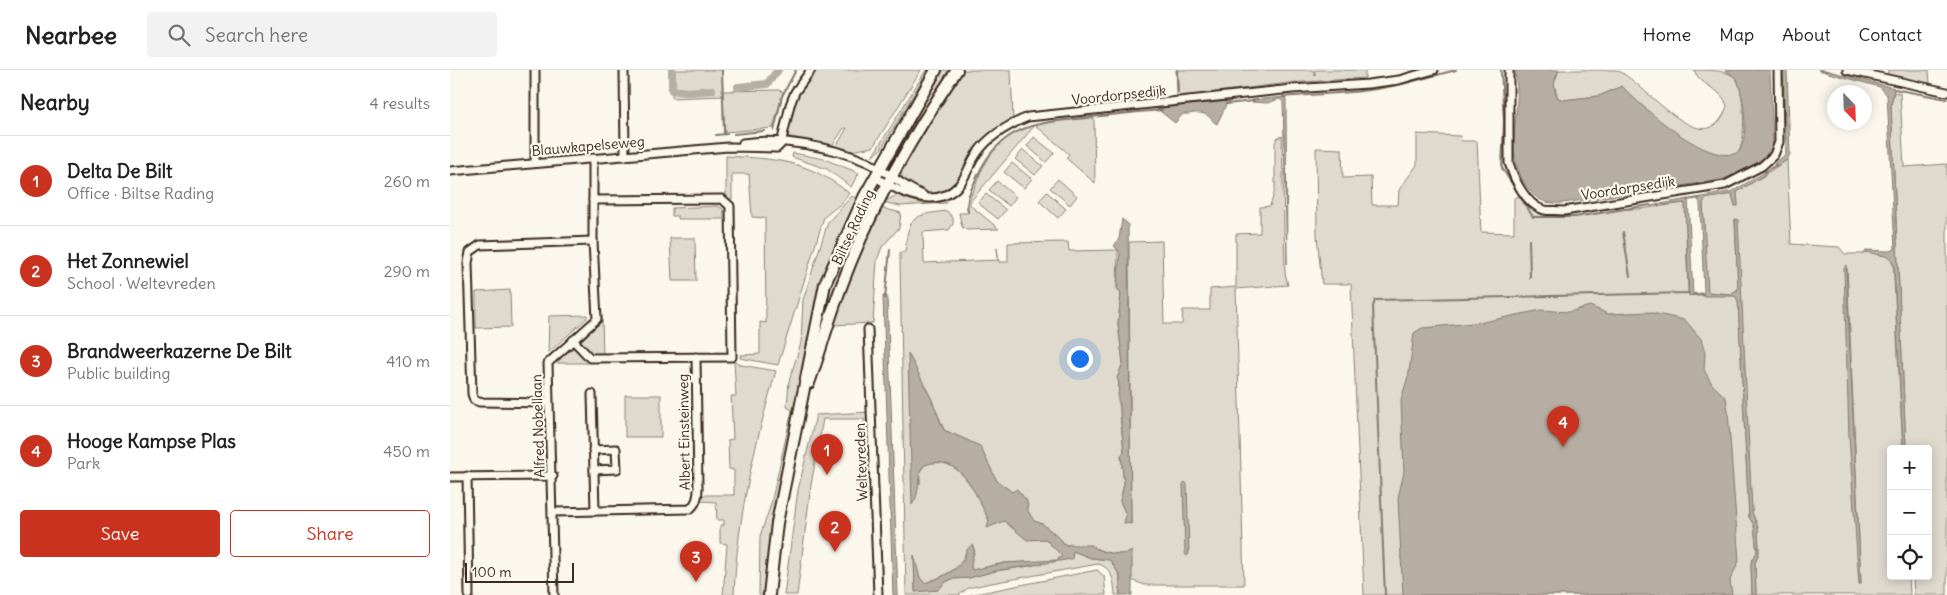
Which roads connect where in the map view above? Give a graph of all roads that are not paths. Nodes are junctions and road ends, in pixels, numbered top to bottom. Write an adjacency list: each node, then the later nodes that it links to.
1 (535, 70): 14 (street)
2 (624, 70): 12 (street)
3 (811, 70): 11 (street)
4 (936, 70): 16 (main road, Biltse Rading)
5 (957, 70): 17 (main road, Biltse Rading)
6 (1434, 70): 17 (street, Voordorpsedijk)
7 (1509, 70): 8 (street, Voordorpsedijk)
8 (1778, 70)
9 (1847, 70): 10 (street)
10 (1947, 92)
11 (782, 140): 12 (street, Blauwkapelseweg); 16 (street, Blauwkapelseweg)
12 (625, 156): 13 (street, Blauwkapelseweg)
13 (593, 158): 14 (street, Blauwkapelseweg); 18 (street, Alfred Nobellaan)
14 (535, 163): 15 (street, Blauwkapelseweg)
15 (450, 171)
16 (877, 173): 17 (street, Voordorpsedijk); 25 (main road, Biltse Rading)
17 (890, 181): 25 (main road, Biltse Rading)
18 (593, 200): 19 (street, Alfred Nobellaan); 22 (street, Albert Einsteinweg)
19 (593, 240): 21 (street, Alfred Nobellaan); 24 (street)
20 (868, 329): 36 (street, Weltevreden)
21 (573, 340): 22 (street, Albert Einsteinweg); 24 (street, Alfred Nobellaan)
22 (696, 357): 31 (street, Albert Einsteinweg)
23 (592, 394): 26 (street)
24 (548, 404): 29 (street, Alfred Nobellaan)
25 (800, 408): 35 (main road, Biltse Rading)
26 (593, 450): 27 (street); 27 (street)
27 (594, 470): 31 (street)
28 (466, 476): 29 (street); 30 (street); 33 (street)
29 (553, 476): 32 (street, Alfred Nobellaan)
30 (450, 477)
31 (595, 511): 32 (street)
32 (553, 512): 34 (street, Alfred Nobellaan)
33 (469, 595)
34 (554, 595)
35 (769, 595)
36 (878, 595)

